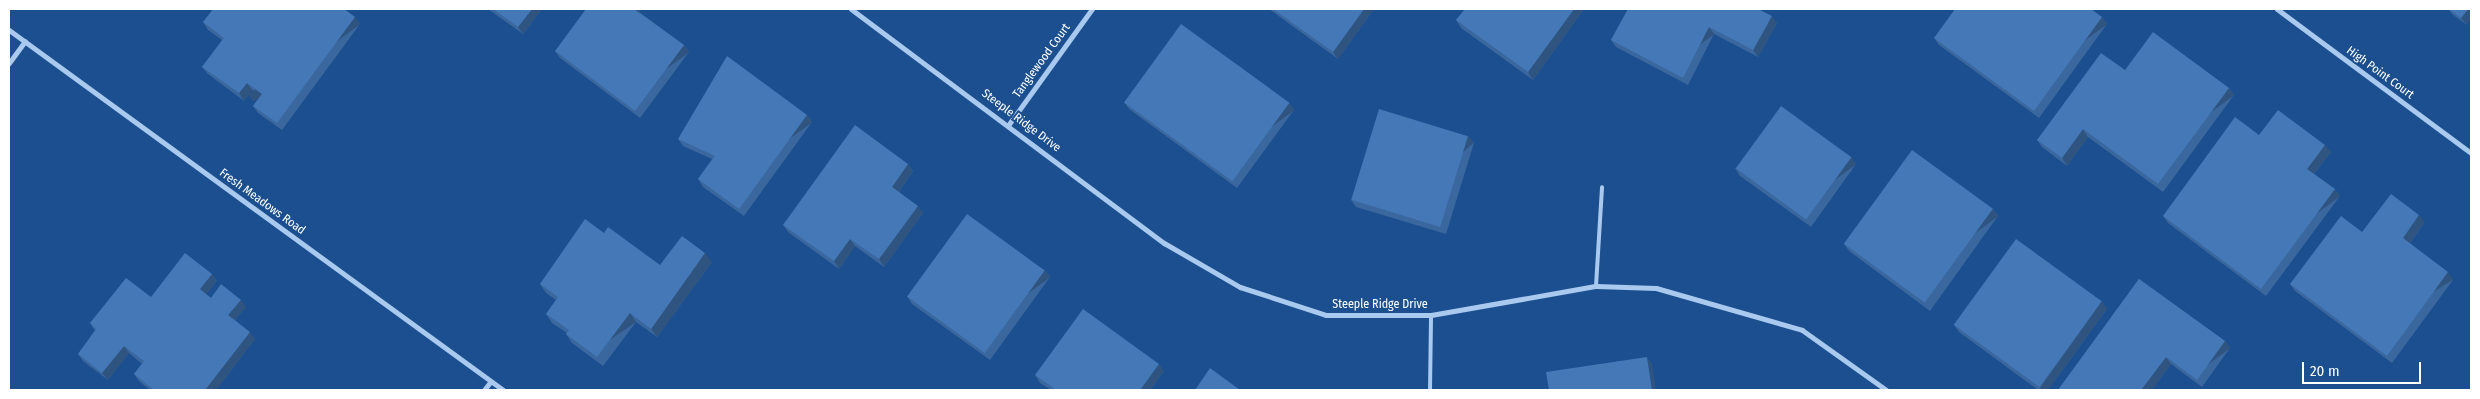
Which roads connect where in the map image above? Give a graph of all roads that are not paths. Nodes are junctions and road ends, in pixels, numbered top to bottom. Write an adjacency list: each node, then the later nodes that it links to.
1 (851, 9): 7 (street, Steeple Ridge Drive)
2 (1092, 9): 7 (street, Tanglewood Court)
3 (2277, 9): 8 (street, High Point Court)
4 (9, 30): 5 (street, Fresh Meadows Road)
5 (25, 41): 6 (street); 12 (street, Fresh Meadows Road)
6 (9, 62)
7 (1009, 124): 11 (street, Steeple Ridge Drive)
8 (2471, 153)
9 (1602, 188): 10 (lane)
10 (1596, 286): 11 (street, Steeple Ridge Drive); 16 (street, Steeple Ridge Drive)
11 (1431, 315): 15 (lane)
12 (491, 381): 13 (street); 14 (street, Fresh Meadows Road)
13 (484, 390)
14 (503, 390)
15 (1430, 390)
16 (1886, 390)

